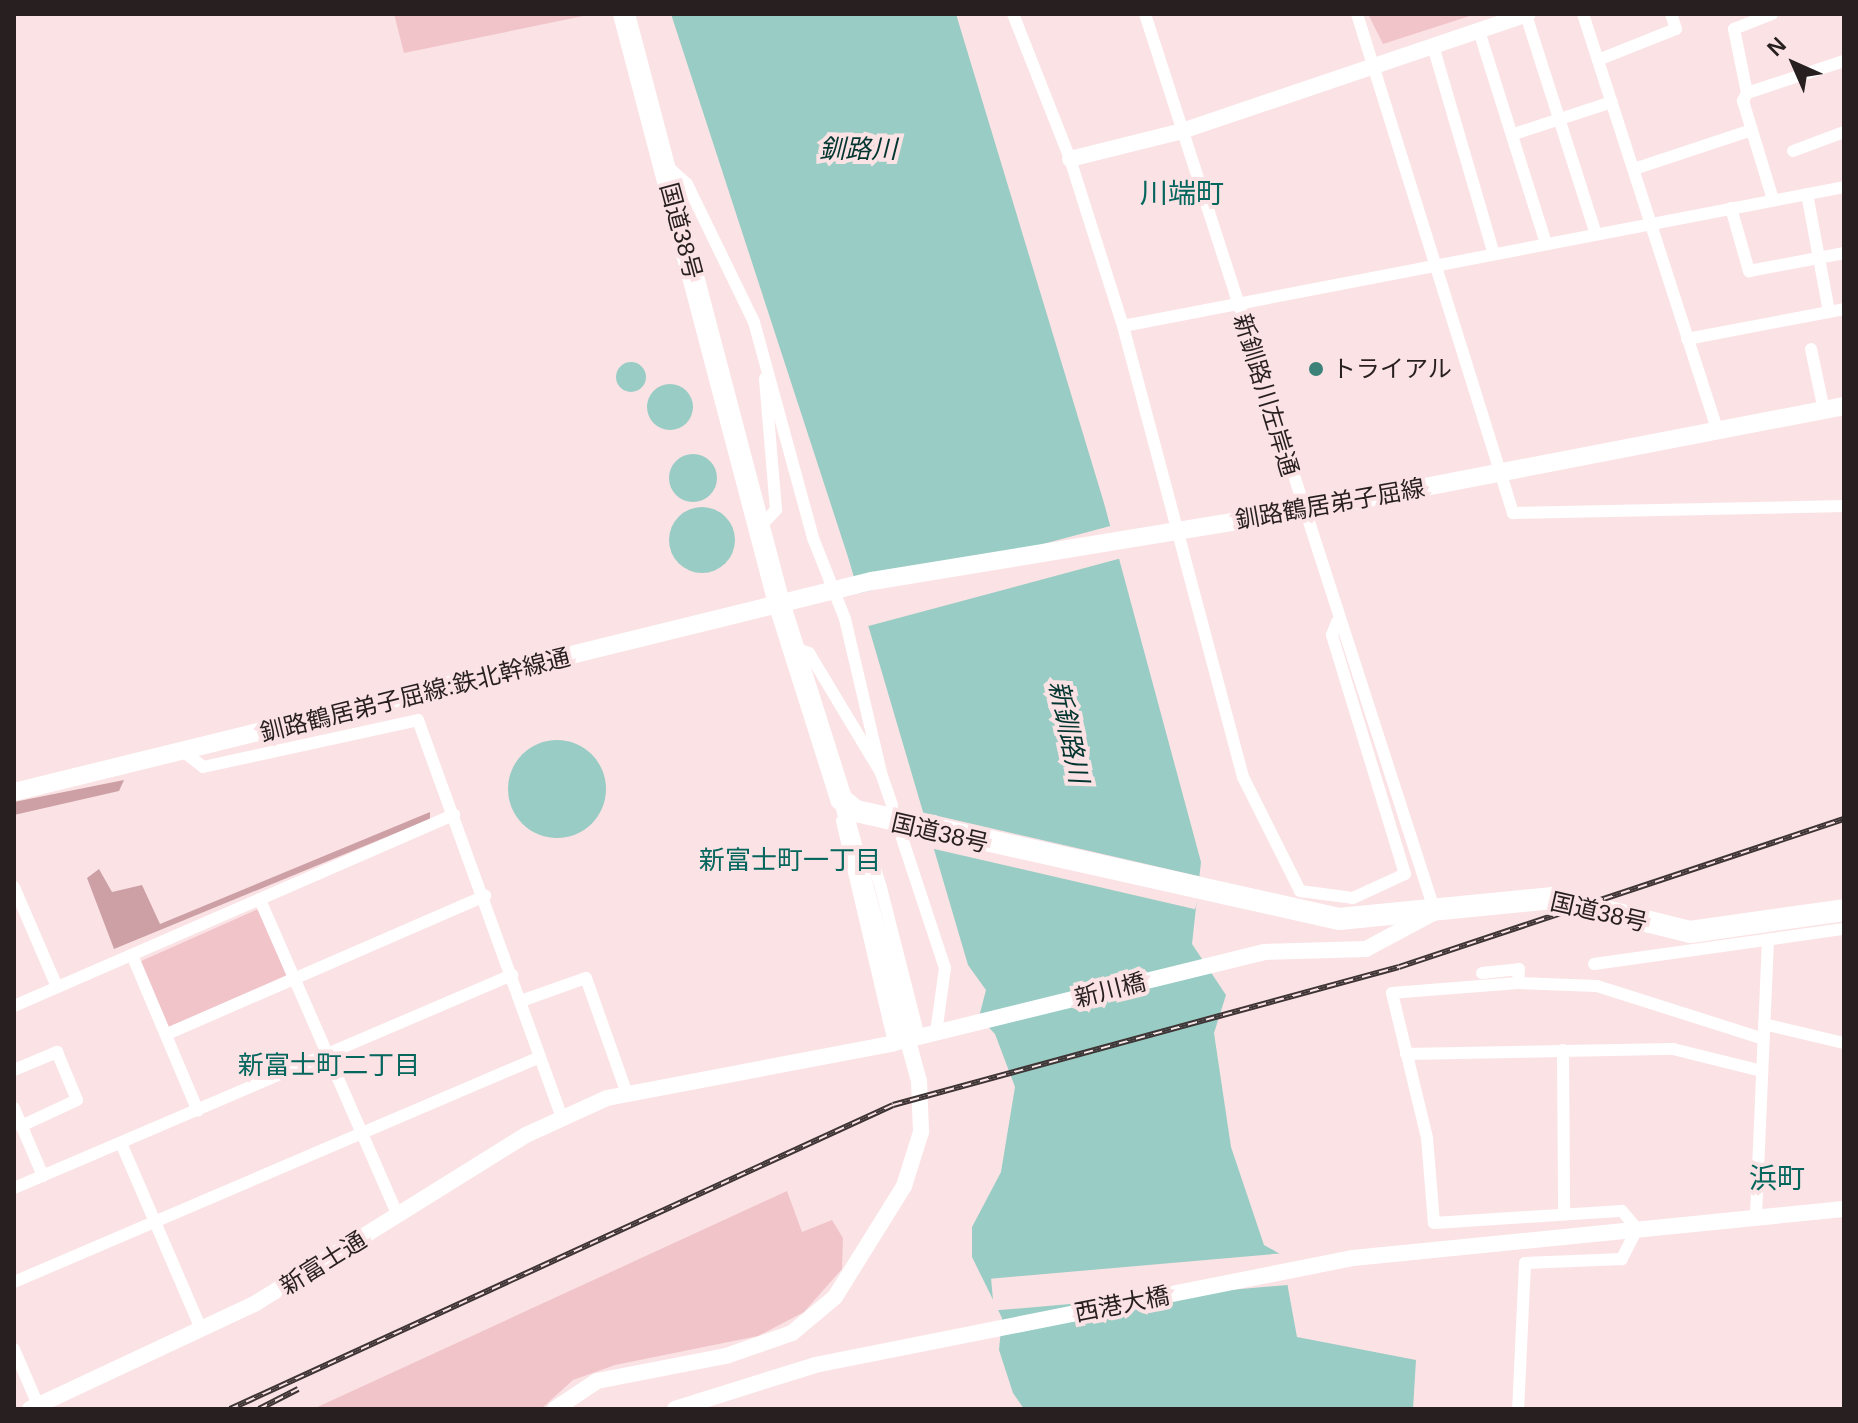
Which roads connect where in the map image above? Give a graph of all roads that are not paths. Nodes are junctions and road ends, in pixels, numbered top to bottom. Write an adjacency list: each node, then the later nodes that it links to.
1 (624, 14): 23 (highway, 国道38号)
2 (1013, 14): 22 (street)
3 (1145, 14): 18 (street, 新釧路川左岸通)
4 (1357, 14): 13 (street)
5 (1527, 14): 9 (street); 16 (street)
6 (1583, 14): 11 (street)
7 (1671, 14): 11 (street)
8 (1772, 14): 14 (street)
9 (1479, 31): 10 (street); 20 (street)
10 (1433, 46): 13 (street); 33 (street)
11 (1598, 60): 15 (street)
12 (1844, 61): 14 (street)
13 (1373, 66): 18 (street); 35 (street)
14 (1747, 93): 17 (street)
15 (1612, 102): 16 (street); 24 (street)
16 (1560, 119): 20 (street); 30 (street)
17 (1752, 130): 24 (street); 27 (street)
18 (1182, 131): 22 (street); 36 (street, 新釧路川左岸通)
19 (1844, 132): 21 (street)
20 (1514, 134): 31 (street)
21 (1793, 151)
22 (1070, 159): 39 (street)
23 (663, 162): 42 (street); 49 (highway, 国道38号)
24 (1634, 169): 29 (street)
25 (1844, 187): 26 (street)
26 (1807, 194): 27 (street); 34 (street)
27 (1773, 200): 28 (street)
28 (1731, 208): 29 (street); 34 (street)
29 (1651, 222): 30 (street); 40 (street)
30 (1596, 234): 31 (street)
31 (1546, 244): 33 (street)
32 (1844, 253): 34 (street)
33 (1494, 254): 35 (street)
34 (1819, 258): 38 (street)
35 (1435, 265): 36 (street); 46 (street)
36 (1238, 301): 39 (street); 48 (street, 新釧路川左岸通)
37 (1844, 309): 38 (street)
38 (1829, 312): 40 (street)
39 (1123, 326): 50 (street)
40 (1687, 339): 45 (street)
41 (1811, 349): 44 (street)
42 (764, 358): 49 (street); 56 (street)
43 (1844, 406): 44 (main road, 釧路鶴居弟子屈線)
44 (1824, 410): 45 (main road, 釧路鶴居弟子屈線)
45 (1717, 430): 46 (main road, 釧路鶴居弟子屈線)
46 (1501, 472): 47 (street); 48 (main road, 釧路鶴居弟子屈線)
47 (1844, 506)
48 (1301, 511): 50 (main road, 釧路鶴居弟子屈線); 53 (street, 新釧路川左岸通)
49 (759, 528): 52 (highway, 国道38号)
50 (1170, 532): 51 (main road, 釧路鶴居弟子屈線); 53 (street)
51 (815, 594): 52 (main road, 釧路鶴居弟子屈線:鉄北幹線通)
52 (779, 603): 54 (highway, 国道38号); 55 (main road, 釧路鶴居弟子屈線:鉄北幹線通)
53 (1337, 622): 66 (street, 新釧路川左岸通)
54 (795, 648): 56 (street); 58 (highway, 国道38号)
55 (184, 752): 57 (main road, 釧路鶴居弟子屈線:鉄北幹線通); 59 (street)
56 (881, 773): 60 (street)
57 (14, 792)
58 (841, 799): 60 (highway, 国道38号); 61 (street); 82 (street)
59 (454, 815): 63 (street); 64 (street)
60 (899, 822): 66 (highway, 国道38号); 80 (street)
61 (858, 851): 80 (street); 109 (street)
62 (14, 887): 75 (street)
63 (485, 896): 72 (street); 73 (street)
64 (260, 900): 69 (street); 73 (street)
65 (1844, 910): 66 (highway, 国道38号)
66 (1435, 912): 80 (street, 新川橋)
67 (1844, 929): 68 (street)
68 (1768, 941): 70 (street); 78 (street)
69 (132, 955): 75 (street); 79 (street)
70 (1594, 964)
71 (1482, 973): 74 (street)
72 (512, 975): 76 (street); 85 (street)
73 (293, 978): 79 (street); 85 (street)
74 (1518, 983): 81 (street); 86 (street)
75 (57, 987): 77 (street)
76 (521, 1001): 87 (street); 90 (street)
77 (14, 1006)
78 (1764, 1024): 81 (street); 83 (street)
79 (167, 1034): 92 (street)
80 (928, 1035): 82 (street, 新川橋)
81 (1764, 1039): 89 (street)
82 (894, 1043): 90 (street, 新富士通)
83 (1844, 1043)
84 (1563, 1050): 86 (street); 89 (street); 100 (street)
85 (327, 1054): 92 (street); 95 (street)
86 (1406, 1054): 100 (street)
87 (540, 1057): 93 (street); 95 (street)
88 (14, 1070): 94 (street)
89 (1762, 1071): 101 (street)
90 (627, 1094): 93 (street, 新富士通)
91 (14, 1108): 94 (street)
92 (198, 1111): 96 (street)
93 (562, 1117): 102 (street, 新富士通)
94 (21, 1126): 97 (street)
95 (362, 1133): 102 (street); 103 (street)
96 (121, 1143): 97 (street); 103 (street)
97 (43, 1176): 98 (street)
98 (14, 1188)
99 (1844, 1209): 101 (street, 西港大橋)
100 (1564, 1213): 104 (street)
101 (1756, 1215): 104 (street, 西港大橋)
102 (398, 1216): 106 (street, 新富士通)
103 (155, 1223): 105 (street); 106 (street)
104 (1637, 1229): 110 (street, 西港大橋); 111 (street)
105 (14, 1282)
106 (201, 1329): 108 (street, 新富士通)
107 (14, 1349): 108 (street)
108 (34, 1407)
109 (555, 1409)
110 (675, 1409)
111 (1518, 1409)

